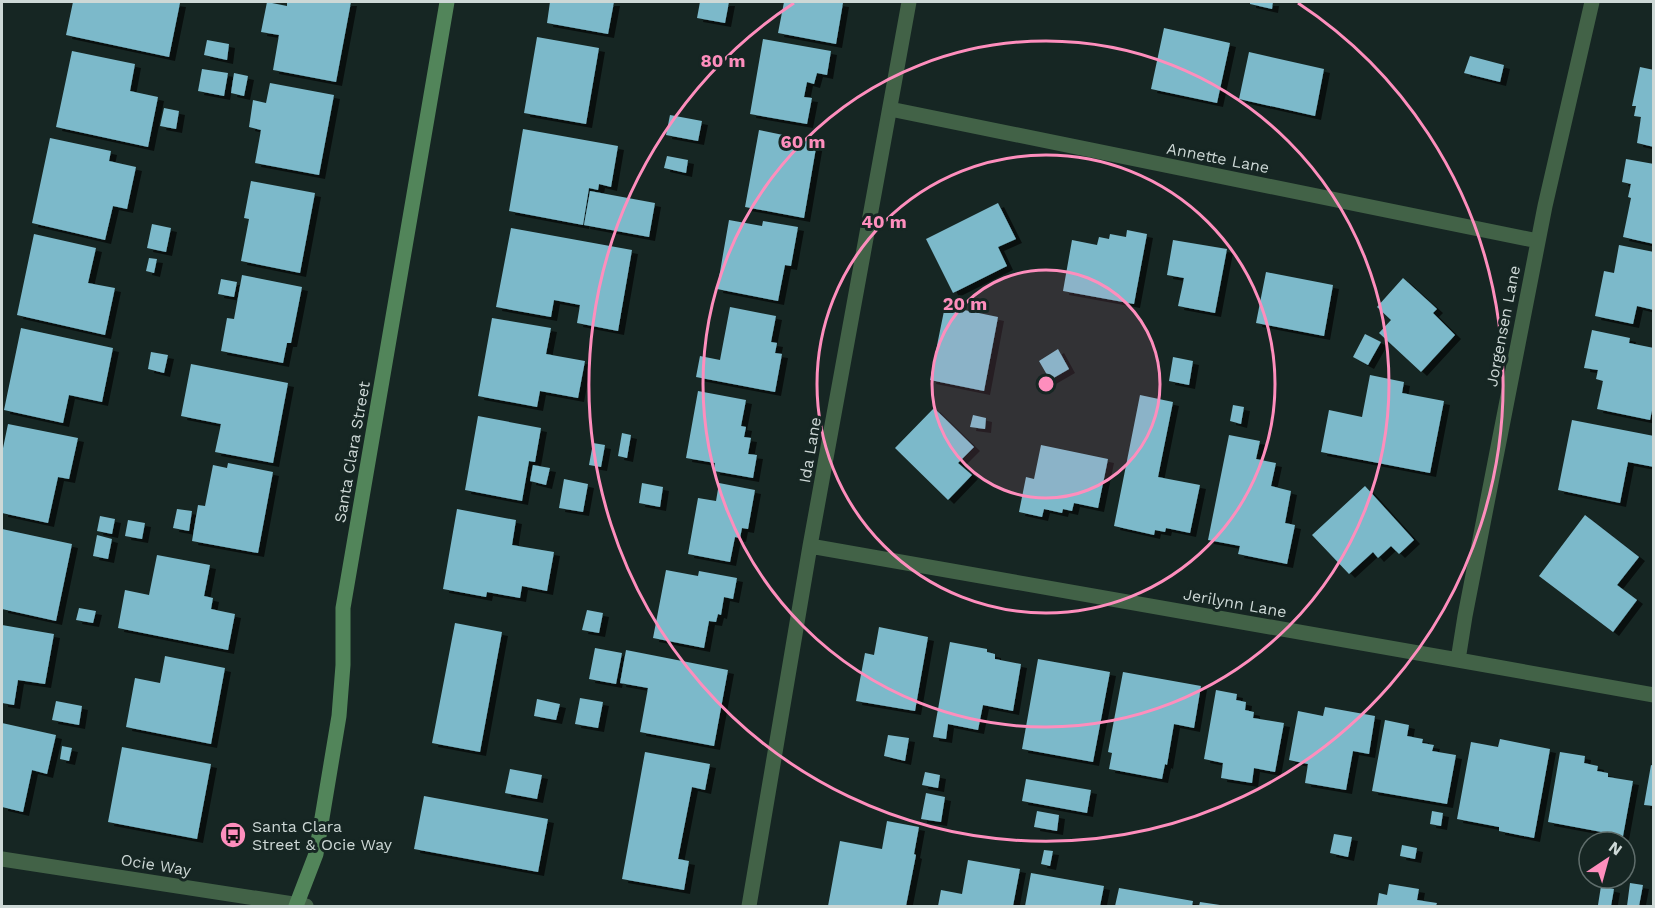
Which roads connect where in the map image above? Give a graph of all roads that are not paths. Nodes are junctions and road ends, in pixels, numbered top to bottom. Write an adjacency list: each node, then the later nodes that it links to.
1 (447, 2): 10 (main road, Santa Clara Street)
2 (909, 2): 4 (street, Ida Lane)
3 (1592, 2): 5 (street, Jorgensen Lane)
4 (891, 109): 5 (street, Annette Lane); 6 (street, Ida Lane)
5 (1538, 241): 7 (street, Jorgensen Lane)
6 (810, 546): 7 (street, Jerilynn Lane); 11 (street, Ida Lane)
7 (1458, 660): 8 (street, Jerilynn Lane)
8 (1653, 695)
9 (2, 859): 10 (street, Ocie Way)
10 (300, 906)
11 (749, 906)

